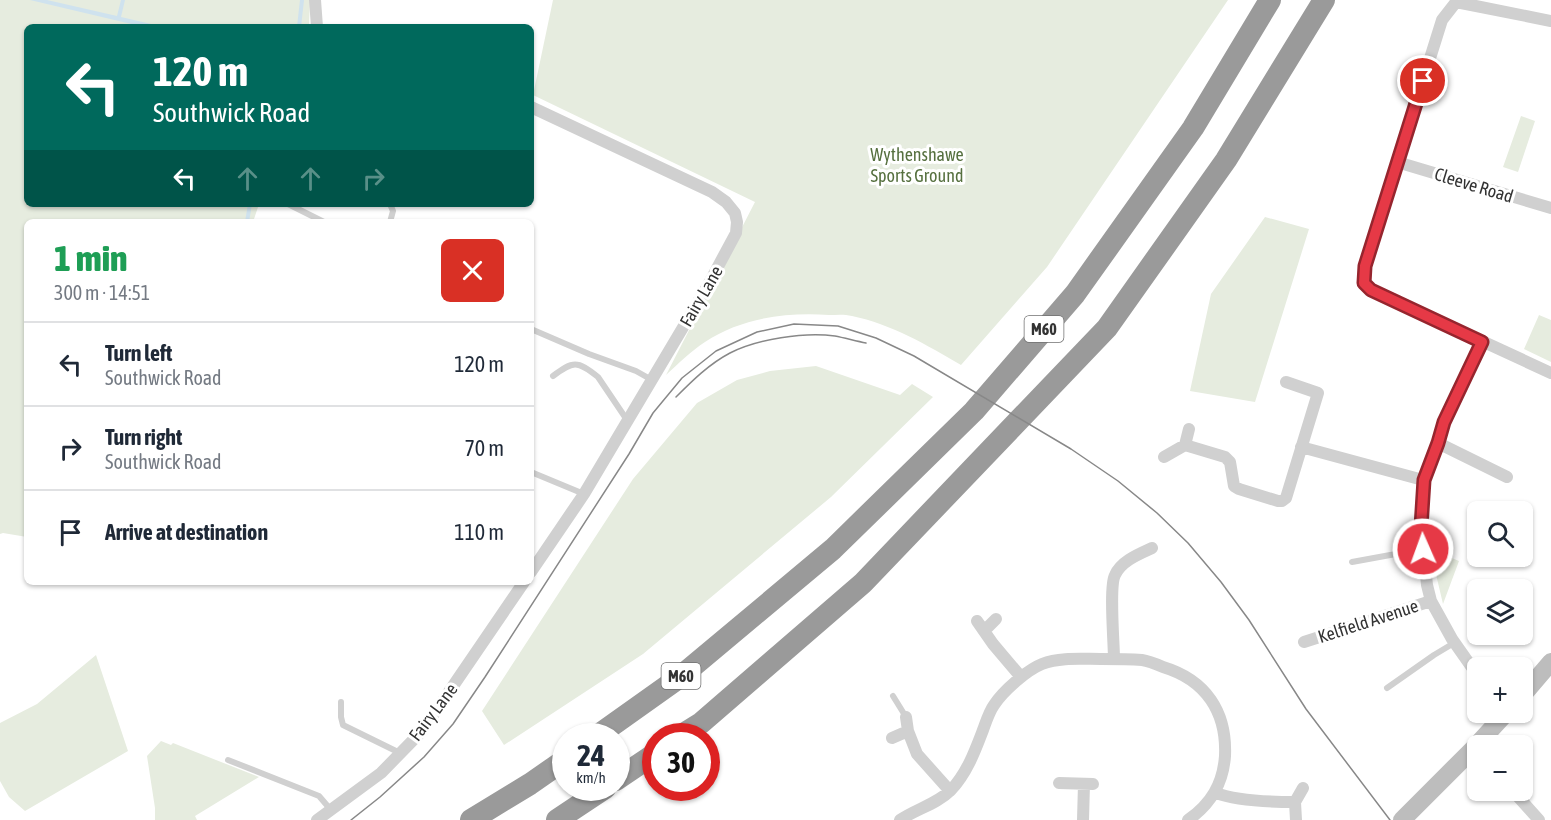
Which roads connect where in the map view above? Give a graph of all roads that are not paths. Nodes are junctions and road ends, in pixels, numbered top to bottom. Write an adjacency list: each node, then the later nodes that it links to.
1 (315, 0): 5 (street)
2 (1270, 0): 45 (highway, M60)
3 (1324, 0): 46 (highway, M60)
4 (1551, 21): 7 (street)
5 (317, 24)
6 (534, 107): 15 (street, Fairy Lane)
7 (1397, 162): 9 (street, Cleeve Road); 12 (street)
8 (294, 207): 10 (lane)
9 (1551, 208)
10 (318, 219)
11 (534, 330): 15 (lane)
12 (1482, 342): 13 (street); 19 (street)
13 (1551, 373)
14 (553, 376): 17 (lane)
15 (652, 380): 17 (street, Fairy Lane)
16 (1286, 382): 21 (street)
17 (627, 421): 26 (street, Fairy Lane)
18 (1189, 429): 20 (street)
19 (1438, 443): 24 (street); 25 (street)
20 (1185, 445): 21 (street); 22 (street)
21 (1301, 447): 25 (street)
22 (1164, 457)
23 (534, 473): 26 (lane)
24 (1507, 477)
25 (1424, 480): 28 (street)
26 (584, 494): 30 (street, Fairy Lane)
27 (1152, 548): 36 (street)
28 (1423, 549): 29 (lane); 32 (street)
29 (1352, 562)
30 (534, 568)
31 (522, 585): 51 (street, Fairy Lane)
32 (1431, 601): 34 (street, Kelfield Avenue); 35 (street)
33 (996, 619): 39 (street)
34 (1304, 642)
35 (1454, 643): 37 (street); 41 (lane)
36 (1114, 659): 39 (street); 58 (street)
37 (1467, 661)
38 (1551, 662): 40 (main road)
39 (1021, 677): 57 (street)
40 (1533, 685)
41 (1387, 688)
42 (893, 696): 44 (lane)
43 (341, 702): 51 (lane)
44 (906, 717): 48 (street)
45 (615, 723)
46 (701, 723)
47 (1498, 723): 49 (main road)
48 (908, 731): 50 (street); 57 (street)
49 (1489, 735)
50 (892, 738)
51 (400, 754): 62 (street, Fairy Lane)
52 (1467, 759): 70 (main road)
53 (228, 760): 62 (lane)
54 (552, 769): 64 (highway)
55 (1059, 783): 67 (street)
56 (1303, 788): 61 (street)
57 (950, 791): 66 (street)
58 (1216, 792): 61 (street); 68 (street)
59 (586, 801): 65 (highway)
60 (1522, 801): 71 (street)
61 (1295, 802): 69 (street)
62 (331, 810): 63 (street, Fairy Lane)
63 (317, 820)
64 (471, 820)
65 (557, 820)
66 (900, 820)
67 (1083, 820)
68 (1188, 820)
69 (1296, 820)
70 (1402, 820)
71 (1539, 820)

